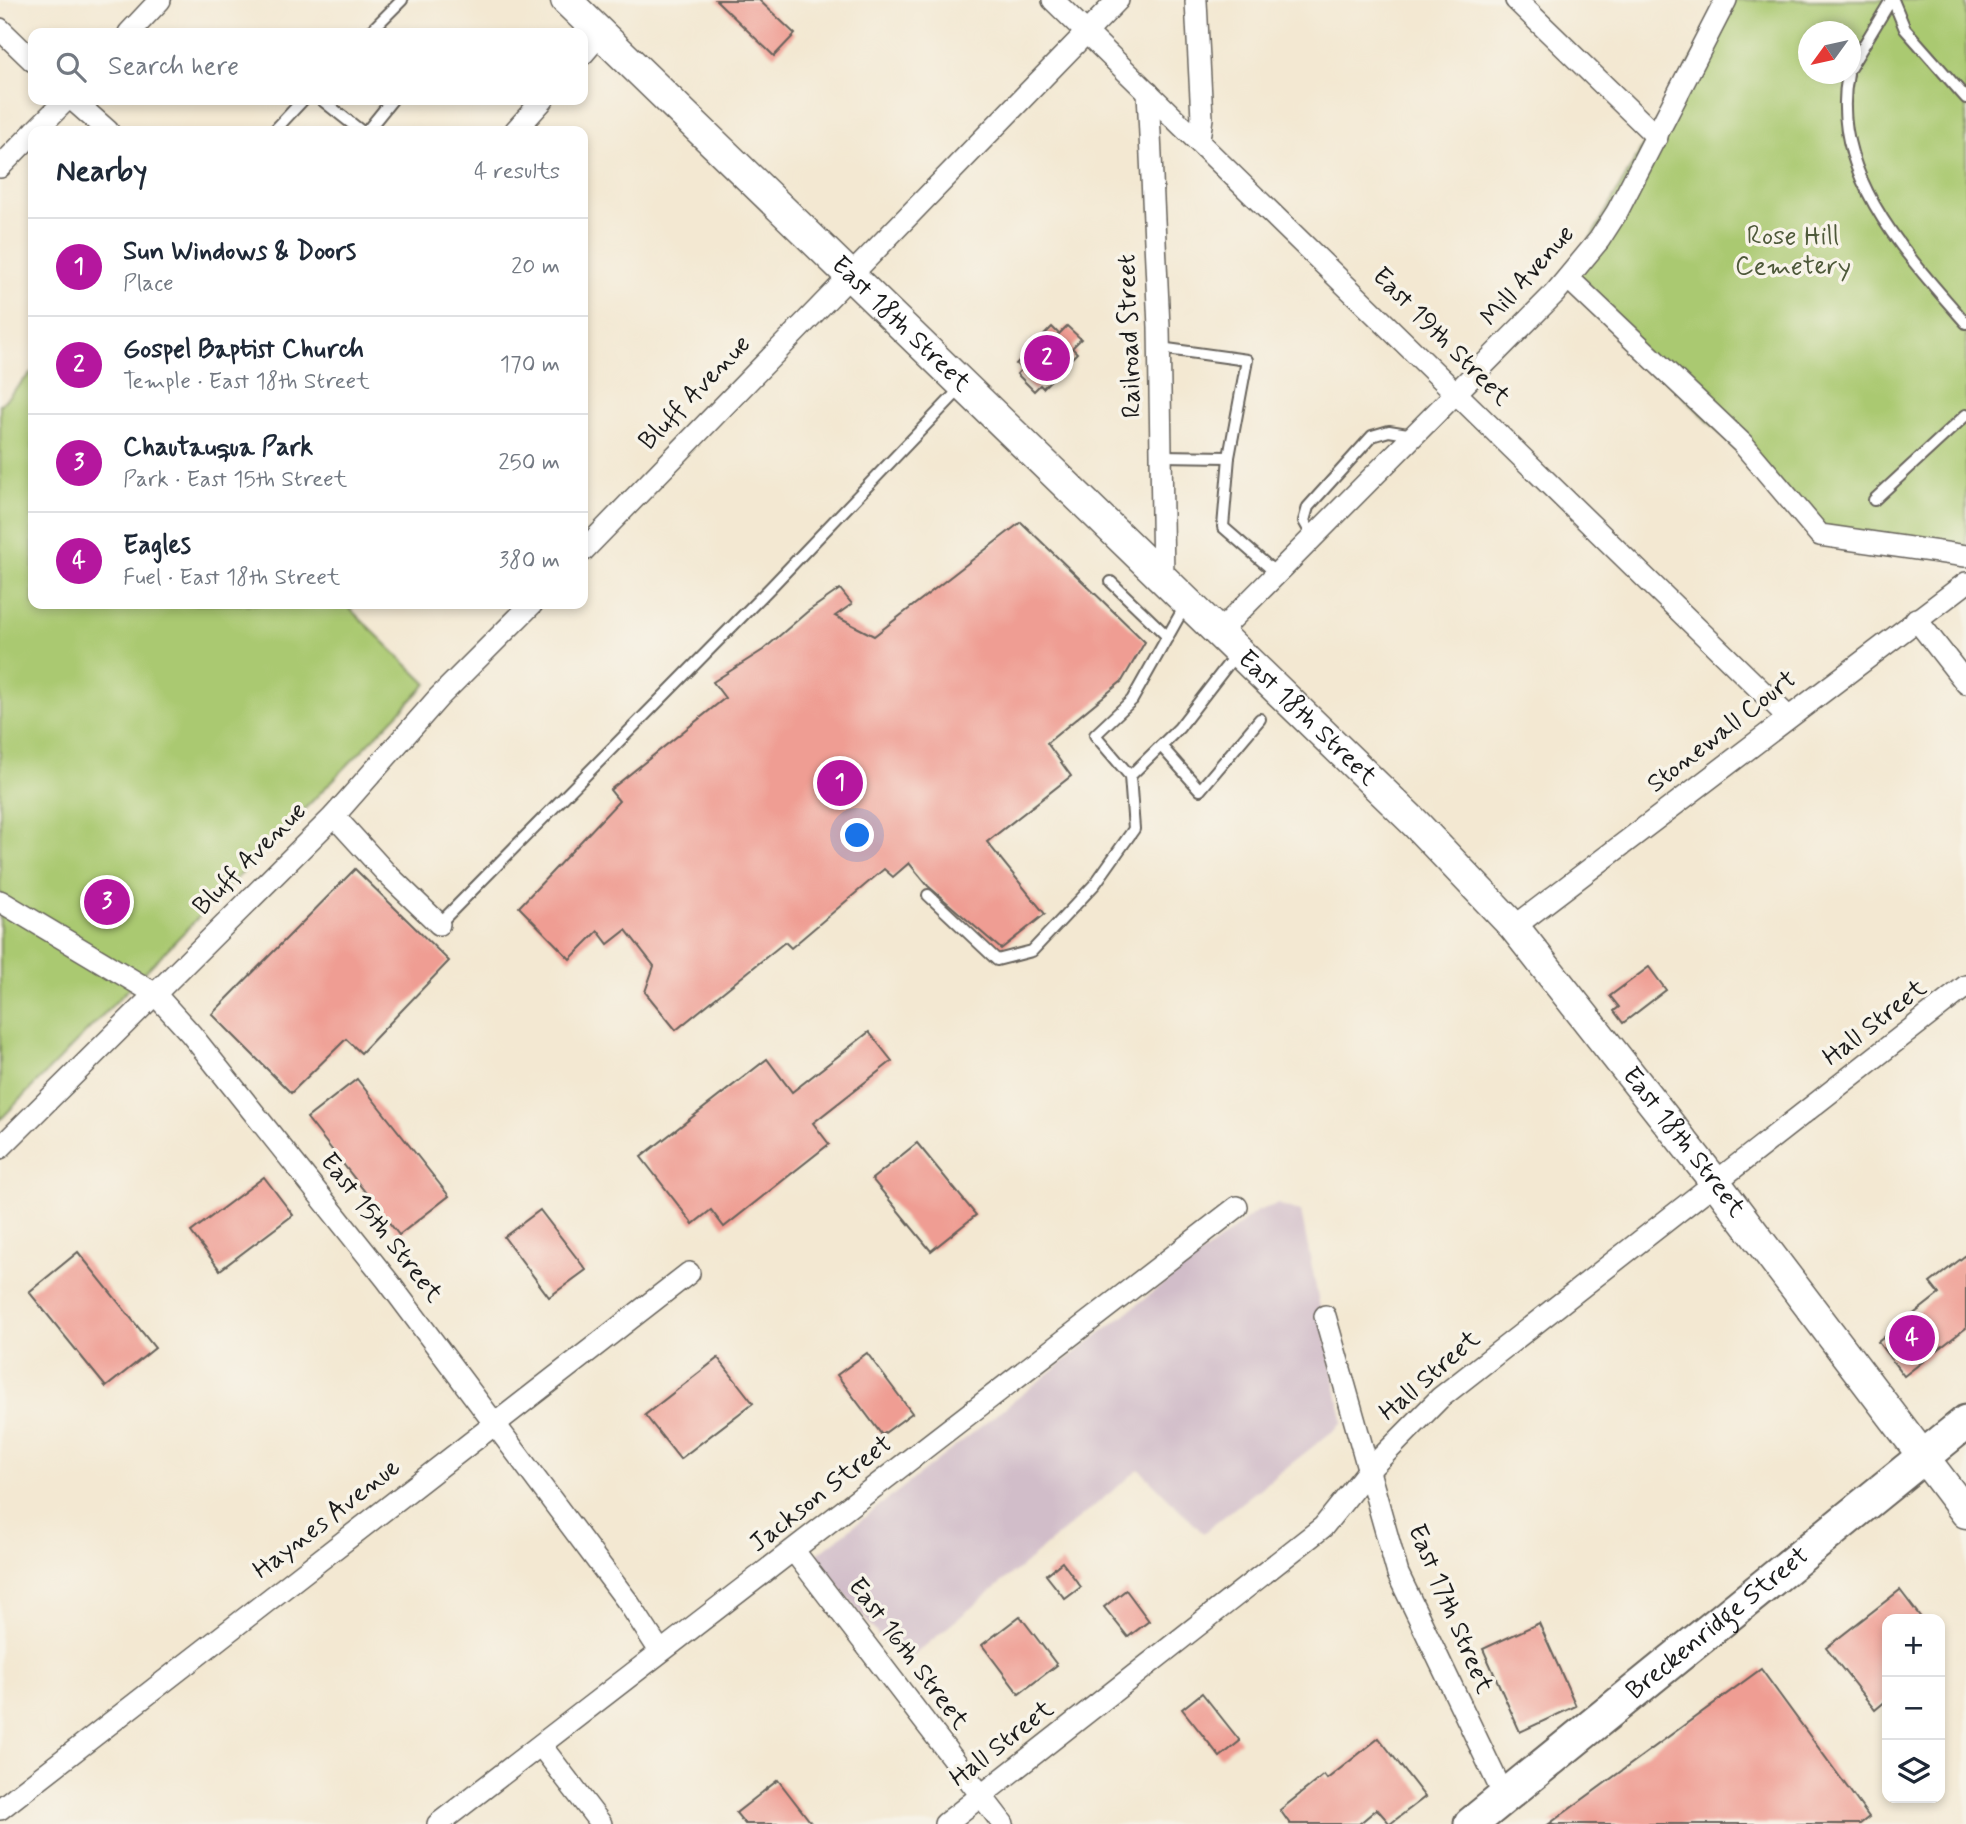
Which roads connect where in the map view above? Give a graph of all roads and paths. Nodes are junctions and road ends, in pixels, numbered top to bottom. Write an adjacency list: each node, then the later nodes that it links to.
1 (160, 0): 10 (street)
2 (402, 0): 11 (lane)
3 (566, 0): 12 (street, East 18th Street)
4 (1053, 0): 14 (street, East 19th Street)
5 (1118, 0): 14 (street)
6 (1516, 0): 33 (street)
7 (1726, 0): 33 (street, Mill Avenue)
8 (1892, 0): 16 (lane); 20 (lane)
9 (1196, 1): 35 (street)
10 (134, 28)
11 (374, 28)
12 (583, 28)
13 (0, 29): 17 (street)
14 (1087, 33): 19 (street, East 19th Street); 37 (street, Bluff Avenue)
15 (592, 44): 37 (street, East 18th Street)
16 (1861, 50)
17 (28, 56)
18 (1846, 84): 39 (lane)
19 (1148, 92): 35 (street, East 19th Street); 40 (street, Railroad Street)
20 (1966, 98)
21 (61, 105): 27 (street)
22 (79, 105): 28 (street)
23 (298, 105): 29 (lane)
24 (328, 105): 30 (lane)
25 (388, 105): 31 (lane)
26 (538, 105): 32 (street)
27 (40, 126)
28 (102, 126)
29 (279, 126)
30 (355, 126)
31 (372, 126)
32 (520, 126)
33 (1657, 137): 38 (street, Mill Avenue)
34 (28, 138): 36 (street)
35 (1199, 139): 42 (street, East 19th Street)
36 (0, 167)
37 (850, 276): 41 (street, East 18th Street); 50 (street, Bluff Avenue)
38 (1568, 278): 42 (street, Mill Avenue); 51 (street)
39 (1966, 323)
40 (1160, 348): 46 (street, Railroad Street); 47 (lane)
41 (963, 386): 53 (street, East 18th Street); 69 (lane)
42 (1457, 391): 45 (street, Mill Avenue); 62 (street, East 19th Street)
43 (1966, 409): 44 (lane)
44 (1962, 418): 48 (lane)
45 (1414, 435): 49 (street, Mill Avenue); 49 (lane)
46 (1161, 456): 47 (lane); 53 (street, Railroad Street)
47 (1229, 457): 52 (lane)
48 (1874, 500)
49 (1313, 537): 52 (street, Mill Avenue)
50 (588, 546)
51 (1966, 556)
52 (1277, 574): 60 (street, Mill Avenue)
53 (1163, 579): 56 (street, East 18th Street)
54 (1111, 582): 59 (lane)
55 (1966, 583): 58 (street, Stonewall Court)
56 (1187, 602): 59 (lane); 60 (street, East 18th Street)
57 (527, 609): 66 (street, Bluff Avenue)
58 (1916, 619): 61 (street); 62 (street, Stonewall Court)
59 (1168, 637): 65 (lane)
60 (1229, 642): 64 (lane); 70 (street, East 18th Street)
61 (1966, 683)
62 (1788, 717): 70 (street, Stonewall Court)
63 (1260, 719): 64 (lane)
64 (1161, 746): 65 (lane)
65 (1130, 776): 67 (lane)
66 (334, 816): 69 (street); 72 (street, Bluff Avenue)
67 (928, 895)
68 (0, 901): 72 (street, East 15th Street)
69 (439, 924)
70 (1514, 927): 74 (street, East 18th Street)
71 (1966, 986): 74 (street, Hall Street)
72 (154, 993): 73 (street, Bluff Avenue); 79 (street, East 15th Street)
73 (0, 1148)
74 (1715, 1182): 80 (street, East 18th Street); 81 (street, Hall Street)
75 (1237, 1208): 83 (street, Jackson Street)
76 (689, 1273): 79 (street, Haynes Avenue)
77 (1325, 1316): 81 (street, East 17th Street)
78 (1966, 1422): 80 (main road, Breckenridge Street)
79 (496, 1424): 84 (street, East 15th Street); 88 (street, Haynes Avenue)
80 (1923, 1457): 82 (street, East 18th Street); 87 (main road, Breckenridge Street)
81 (1367, 1472): 86 (street, Hall Street); 87 (street, East 17th Street)
82 (1966, 1513)
83 (794, 1551): 84 (street, Jackson Street); 86 (street, East 16th Street)
84 (660, 1651): 85 (street, Jackson Street)
85 (541, 1746): 89 (street, Jackson Street); 90 (street)
86 (981, 1796): 91 (street, Hall Street); 92 (street, East 16th Street)
87 (1505, 1798): 93 (main road, Breckenridge Street)
88 (0, 1809)
89 (438, 1824)
90 (601, 1824)
91 (945, 1824)
92 (1003, 1824)
93 (1471, 1824)

